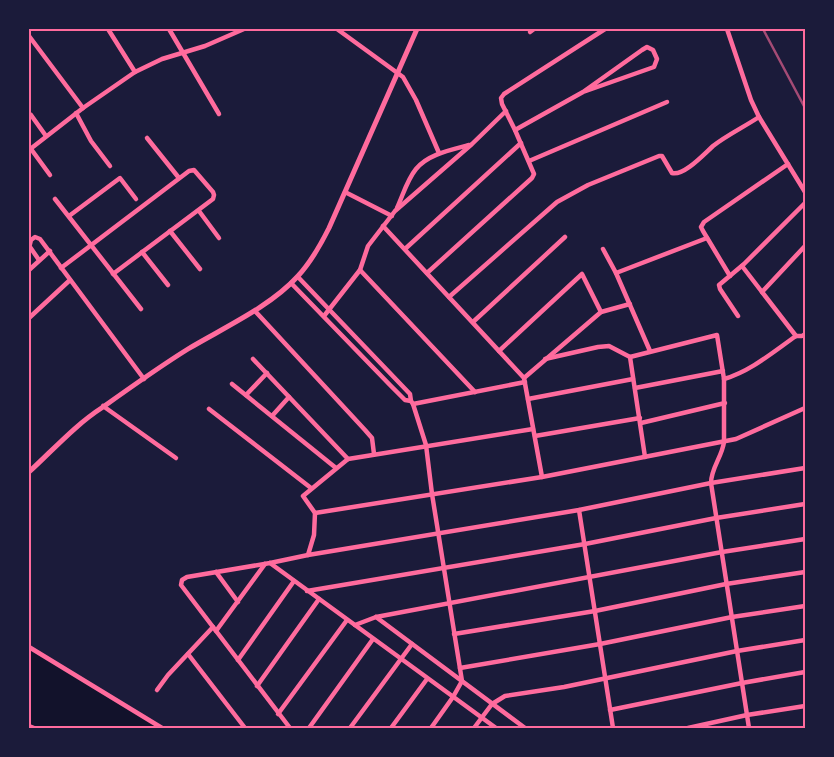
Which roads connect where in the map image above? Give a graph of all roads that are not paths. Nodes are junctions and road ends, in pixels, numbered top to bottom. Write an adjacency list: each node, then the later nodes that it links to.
1 (108, 29): 11 (street)
2 (169, 29): 9 (street)
3 (242, 29): 9 (street)
4 (337, 29): 12 (street)
5 (417, 29): 12 (street)
6 (605, 29): 17 (street)
7 (727, 29): 21 (street)
8 (29, 36): 16 (street)
9 (182, 52): 11 (street); 19 (street)
10 (612, 70): 13 (street); 13 (street); 14 (street)
11 (135, 72): 16 (street)
12 (398, 72): 28 (street); 34 (street)
13 (616, 80): 14 (street)
14 (583, 92): 22 (street)
15 (667, 102): 29 (street)
16 (83, 108): 18 (street)
17 (506, 111): 22 (street); 26 (street)
18 (76, 113): 23 (street); 31 (street)
19 (218, 114)
20 (30, 115): 23 (street)
21 (759, 117): 30 (street); 70 (street)
22 (515, 130): 25 (street)
23 (46, 136): 27 (street)
24 (148, 138): 33 (street)
25 (521, 143): 29 (street); 51 (street)
26 (472, 144): 28 (street); 40 (street)
27 (30, 149): 32 (street)
28 (439, 153): 40 (street)
29 (528, 161): 61 (street)
30 (788, 164): 35 (street); 46 (street)
31 (110, 166)
32 (50, 175)
33 (179, 178): 39 (street); 48 (street)
34 (345, 192): 40 (street); 65 (street)
35 (805, 192)
36 (55, 198): 41 (street)
37 (136, 199): 41 (street)
38 (805, 203): 56 (street)
39 (198, 211): 43 (street); 44 (street)
40 (393, 214): 42 (street)
41 (69, 216): 48 (street)
42 (383, 226): 51 (street); 60 (street)
43 (170, 231): 54 (street); 58 (street)
44 (219, 238)
45 (565, 238): 79 (street)
46 (707, 238): 62 (street); 64 (street)
47 (30, 239): 50 (street); 53 (street)
48 (91, 246): 57 (street); 63 (street)
49 (805, 246): 69 (street)
50 (29, 247): 55 (street)
51 (405, 249): 61 (street)
52 (604, 249): 62 (street)
53 (50, 251): 55 (street); 57 (street)
54 (142, 252): 63 (street); 68 (street)
55 (39, 260): 59 (street)
56 (742, 266): 64 (street); 69 (street)
57 (61, 268): 66 (street)
58 (200, 269)
59 (29, 270)
60 (360, 270): 74 (street); 95 (street)
61 (427, 273): 70 (street)
62 (616, 273): 71 (street)
63 (113, 274): 72 (street)
64 (730, 276): 77 (street)
65 (298, 277): 67 (street); 74 (street)
66 (70, 280): 78 (street); 89 (street)
67 (292, 283): 73 (street); 76 (street)
68 (168, 286)
69 (762, 292): 81 (street)
70 (449, 297): 79 (street)
71 (630, 304): 75 (street); 83 (street)
72 (141, 309)
73 (255, 310): 89 (street); 110 (street)
74 (329, 310): 76 (street); 99 (street)
75 (600, 312): 82 (street); 86 (street)
76 (324, 316): 99 (street)
77 (738, 316)
78 (29, 318)
79 (473, 322): 82 (street)
80 (805, 334): 81 (street)
81 (796, 336): 91 (street)
82 (499, 350): 92 (street)
83 (650, 351): 84 (street); 87 (street)
84 (630, 357): 86 (street); 90 (street)
85 (253, 359): 88 (street)
86 (546, 360): 92 (street)
87 (723, 371): 91 (street); 94 (street)
88 (267, 373): 96 (street); 97 (street)
89 (144, 379): 101 (street)
90 (634, 379): 94 (street); 98 (street)
91 (724, 379): 100 (street)
92 (525, 380): 95 (street); 98 (street)
93 (232, 384): 96 (street)
94 (635, 388): 105 (street)
95 (475, 392): 99 (street)
96 (246, 395): 104 (street)
97 (289, 397): 104 (street); 113 (street)
98 (528, 399): 106 (street)
99 (412, 403): 109 (street)
100 (725, 403): 105 (street); 108 (street)
101 (103, 406): 112 (street); 116 (street)
102 (805, 408): 108 (street)
103 (209, 410): 119 (street)
104 (272, 416): 114 (street)
105 (640, 420): 107 (street); 111 (street)
106 (533, 429): 107 (street); 109 (street)
107 (535, 436): 117 (street)
108 (724, 442): 111 (street); 118 (street)
109 (426, 445): 110 (street); 120 (street)
110 (374, 454): 113 (street)
111 (645, 457): 117 (street)
112 (176, 458)
113 (348, 459): 114 (street)
114 (336, 468): 119 (street)
115 (805, 468): 118 (street)
116 (29, 472)
117 (542, 477): 120 (street)
118 (711, 483): 122 (street); 124 (street)
119 (311, 488): 123 (street)
120 (432, 494): 123 (street); 125 (street)
121 (805, 504): 124 (street)
122 (579, 510): 125 (street); 127 (street)
123 (315, 513): 129 (street)
124 (716, 518): 127 (street); 128 (street)
125 (439, 532): 129 (street); 131 (street)
126 (805, 538): 128 (street)
127 (584, 544): 131 (street); 134 (street)
128 (722, 552): 134 (street); 136 (street)
129 (308, 555): 130 (street)
130 (268, 564): 132 (street); 135 (street); 139 (street)
131 (444, 569): 137 (street); 140 (street)
132 (216, 572): 139 (street); 147 (street)
133 (805, 572): 136 (street)
134 (589, 578): 140 (street); 142 (street)
135 (294, 581): 137 (street); 156 (street)
136 (726, 584): 142 (street); 143 (street)
137 (307, 591): 138 (street)
138 (319, 599): 145 (street); 164 (street)
139 (238, 602): 147 (street)
140 (449, 604): 144 (street); 148 (street)
141 (805, 606): 143 (street)
142 (595, 611): 148 (street); 152 (street)
143 (732, 617): 152 (street); 154 (street)
144 (376, 618): 146 (street); 151 (street)
145 (347, 620): 146 (street); 170 (street)
146 (354, 625): 149 (street)
147 (214, 629): 155 (street); 156 (street)
148 (454, 634): 158 (street)
149 (373, 639): 157 (street); 178 (street)
150 (805, 640): 154 (street)
151 (412, 644): 157 (street); 162 (street)
152 (600, 644): 158 (street); 161 (street)
153 (29, 647): 175 (street)
154 (737, 651): 161 (street); 163 (street)
155 (188, 654): 165 (street); 176 (street)
156 (238, 660): 164 (street)
157 (402, 660): 160 (street); 179 (street)
158 (460, 668): 162 (street)
159 (805, 672): 163 (street)
160 (427, 678): 166 (street); 180 (street)
161 (606, 678): 167 (street); 169 (street)
162 (462, 681): 166 (street); 167 (street)
163 (742, 683): 169 (street); 171 (street)
164 (257, 686): 170 (street)
165 (157, 690)
166 (454, 697): 172 (street); 181 (street)
167 (492, 704): 172 (street); 184 (street)
168 (805, 706): 171 (street)
169 (610, 710): 185 (street)
170 (278, 714): 177 (street)
171 (746, 715): 186 (street); 187 (street)
172 (482, 718): 182 (street); 183 (street)
173 (29, 726): 174 (street)
174 (34, 728)
175 (162, 728)
176 (245, 728)
177 (290, 728)
178 (309, 728)
179 (350, 728)
180 (390, 728)
181 (431, 728)
182 (474, 728)
183 (496, 728)
184 (525, 728)
185 (613, 728)
186 (688, 728)
187 (749, 728)

